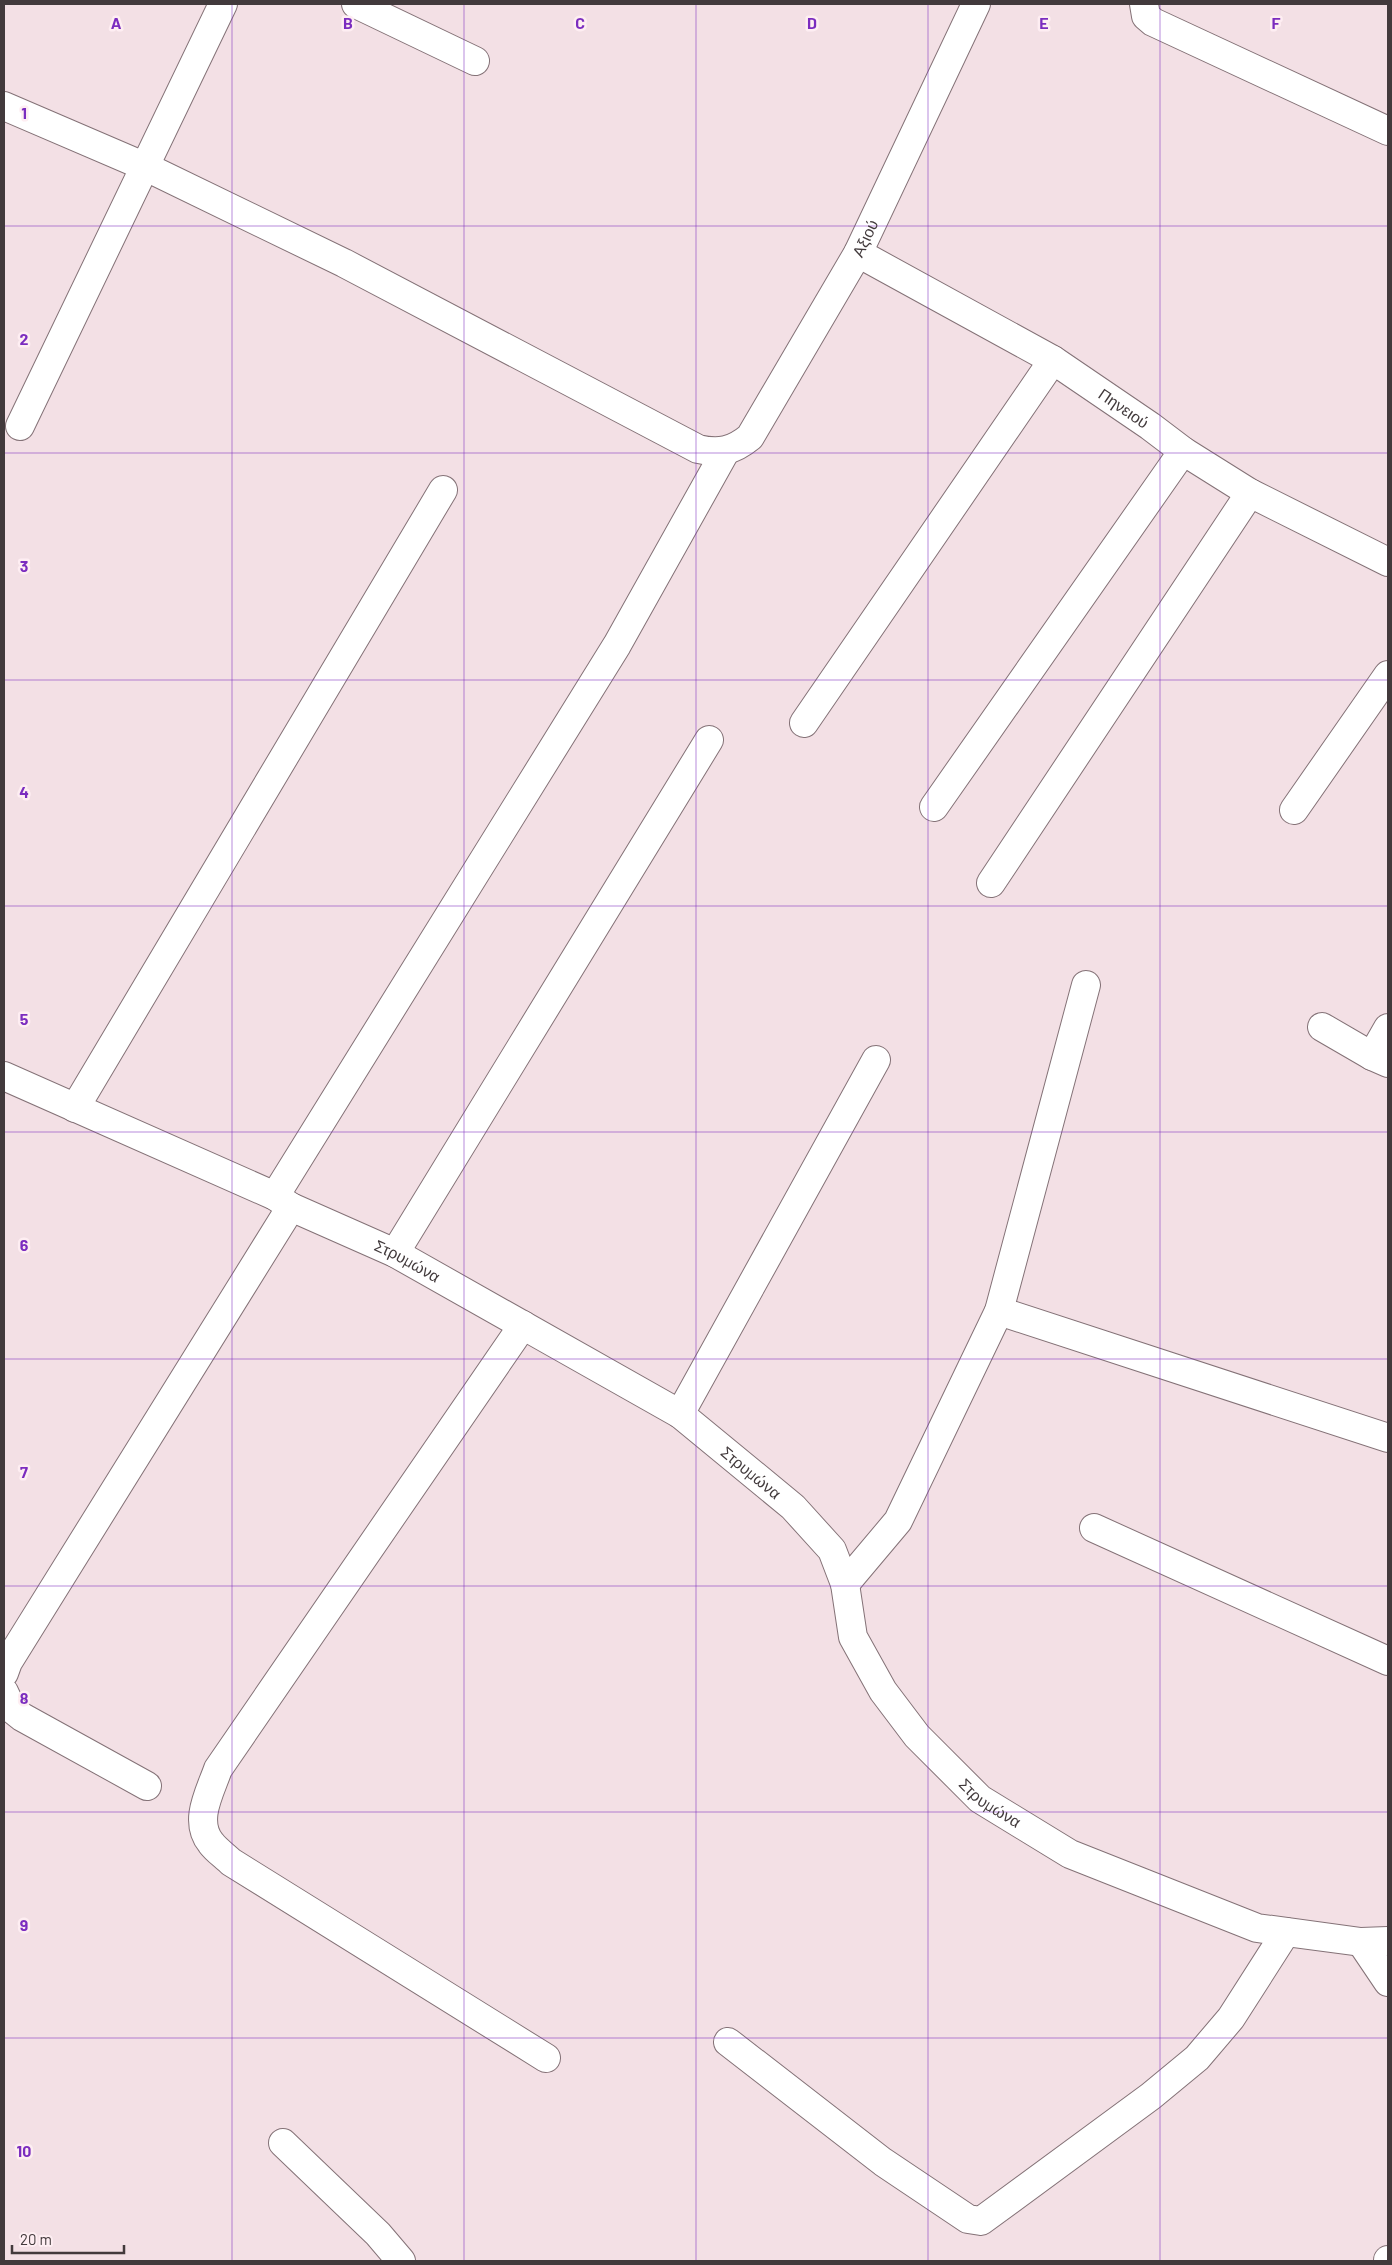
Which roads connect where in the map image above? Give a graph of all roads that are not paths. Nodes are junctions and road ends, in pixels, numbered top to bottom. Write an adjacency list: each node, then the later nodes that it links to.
1 (223, 4): 8 (street)
2 (356, 4): 5 (street)
3 (976, 4): 9 (street, Αξιού)
4 (1144, 4): 7 (street)
5 (474, 61)
6 (4, 106): 8 (street)
7 (1388, 131)
8 (146, 167): 11 (street); 12 (street)
9 (858, 253): 10 (street, Πηνειού); 12 (street, Αξιού)
10 (1052, 360): 13 (street, Πηνειού); 18 (street)
11 (20, 426)
12 (725, 452): 30 (street)
13 (1183, 452): 15 (street, Πηνειού); 20 (street)
14 (443, 490): 29 (street)
15 (1250, 493): 16 (street, Πηνειού); 22 (street)
16 (1388, 562)
17 (1388, 675): 21 (street)
18 (804, 723)
19 (709, 740): 31 (street)
20 (934, 807)
21 (1294, 810)
22 (991, 883)
23 (1086, 985): 32 (street)
24 (1322, 1028): 27 (street)
25 (1388, 1028): 27 (street)
26 (876, 1060): 34 (street)
27 (1380, 1060)
28 (4, 1076): 29 (street, Στρυμώνα)
29 (76, 1108): 30 (street, Στρυμώνα)
30 (283, 1202): 31 (street, Στρυμώνα); 38 (street)
31 (395, 1253): 33 (street, Στρυμώνα)
32 (1000, 1311): 35 (street); 37 (street)
33 (523, 1325): 34 (street, Στρυμώνα); 47 (street)
34 (680, 1414): 37 (street, Στρυμώνα)
35 (1388, 1438)
36 (1094, 1528): 39 (street)
37 (845, 1584): 42 (street, Στρυμώνα)
38 (7, 1656)
39 (1388, 1661)
40 (4, 1692): 41 (street)
41 (147, 1786)
42 (1286, 1932): 43 (street, Στρυμώνα); 46 (street)
43 (1360, 1942): 44 (street, Στρυμώνα); 45 (street)
44 (1388, 1942)
45 (1388, 1982)
46 (728, 2042)
47 (546, 2058)
48 (283, 2143): 49 (street)
49 (401, 2261)

